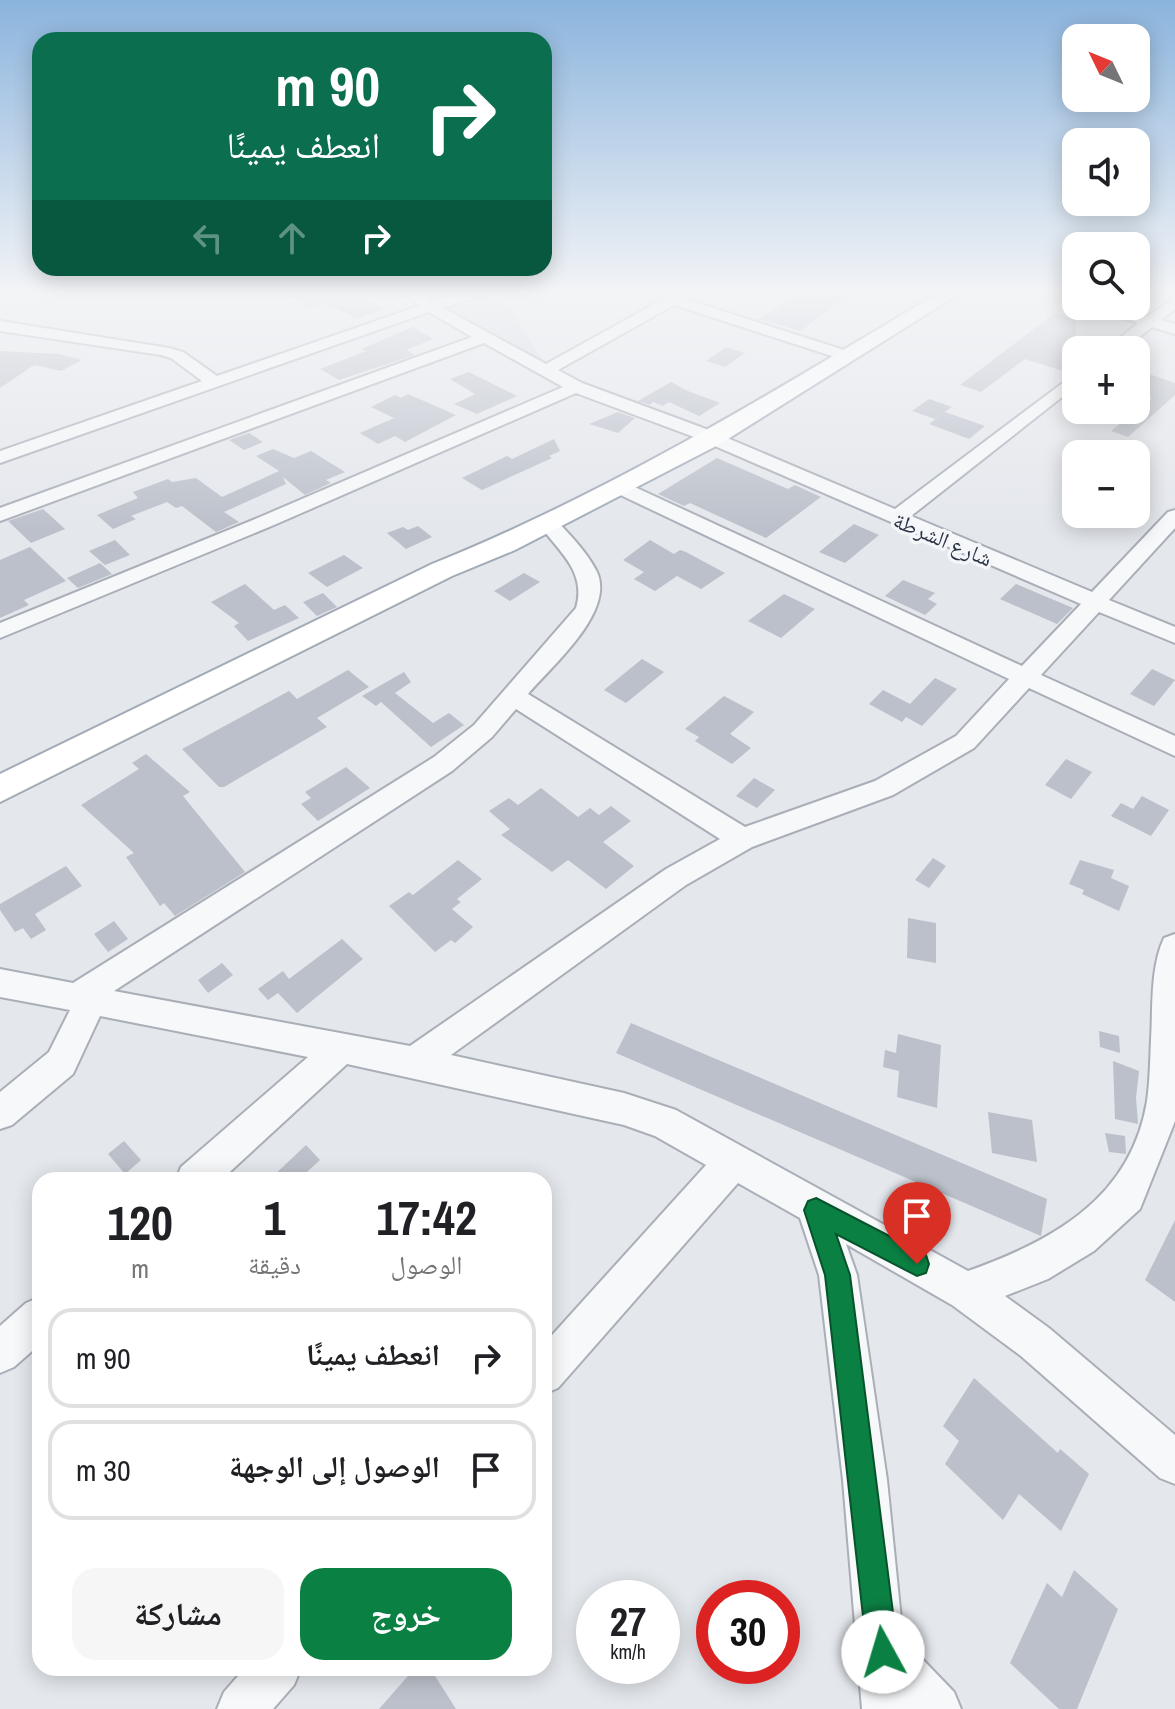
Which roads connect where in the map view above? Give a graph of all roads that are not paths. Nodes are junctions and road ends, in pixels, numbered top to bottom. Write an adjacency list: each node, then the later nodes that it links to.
1 (200, 372): 7 (street)
2 (240, 372): 7 (street)
3 (391, 372): 13 (street)
4 (546, 372): 8 (street, شارع الشرطة)
5 (808, 372): 10 (main road)
6 (816, 372): 10 (main road)
7 (213, 381): 11 (street)
8 (576, 387): 10 (street, شارع الشرطة); 19 (street)
9 (1062, 389): 15 (street)
10 (706, 436): 12 (main road); 15 (street, شارع الشرطة); 17 (main road)
11 (0, 457)
12 (619, 487): 16 (main road); 21 (street)
13 (0, 515)
14 (1175, 516): 18 (street)
15 (895, 519): 18 (street, شارع الشرطة)
16 (548, 523): 17 (main road); 22 (street)
17 (442, 570): 24 (main road)
18 (1096, 603): 20 (street, شارع الشرطة); 21 (street)
19 (0, 631)
20 (1175, 636)
21 (1027, 677): 23 (street); 25 (street)
22 (512, 695): 25 (street); 28 (street)
23 (1175, 747)
24 (0, 789)
25 (742, 839): 30 (street)
26 (1175, 947): 35 (street)
27 (0, 983): 28 (street)
28 (86, 998): 29 (street); 31 (street)
29 (342, 1048): 30 (street); 33 (street)
30 (414, 1062): 32 (street)
31 (0, 1113)
32 (734, 1160): 34 (street); 38 (street)
33 (203, 1172)
34 (816, 1210): 35 (street); 40 (street)
35 (966, 1291): 39 (street)
36 (32, 1324): 37 (street)
37 (0, 1353)
38 (552, 1365)
39 (1175, 1463)
40 (883, 1652): 42 (street); 44 (street)
41 (270, 1676): 43 (street)
42 (883, 1706)
43 (241, 1709)
44 (937, 1709)

